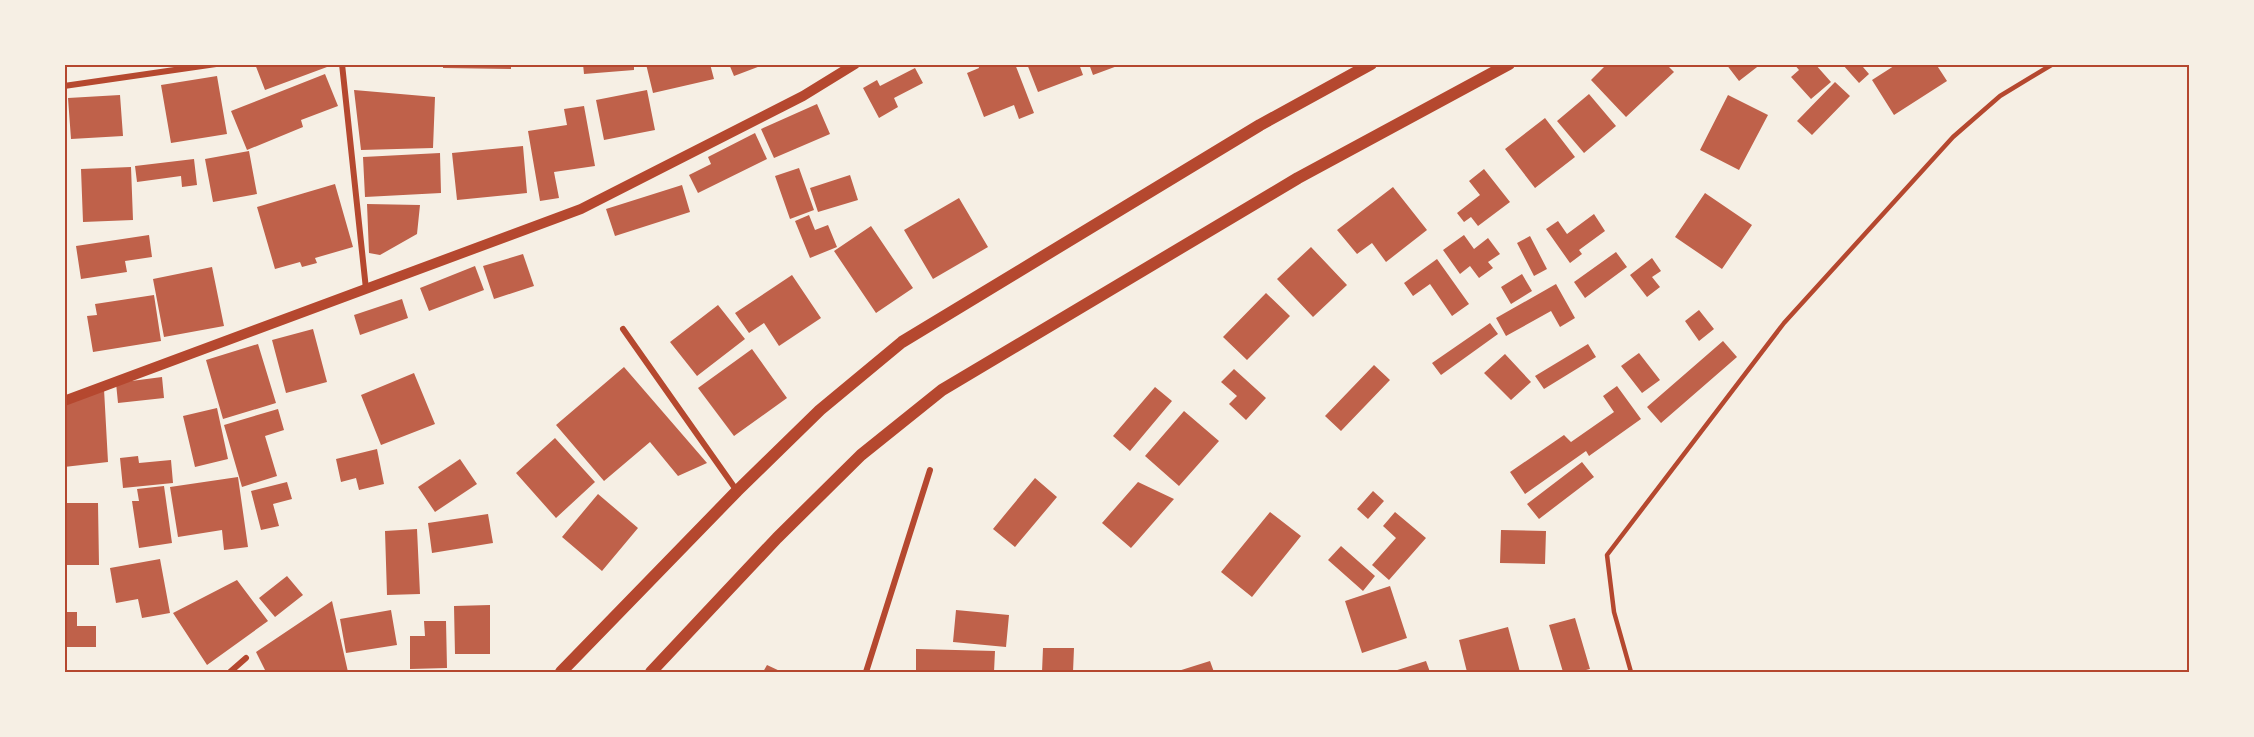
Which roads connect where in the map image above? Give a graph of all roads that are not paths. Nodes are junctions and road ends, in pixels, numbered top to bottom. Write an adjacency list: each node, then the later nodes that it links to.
1 (216, 64): 7 (street)
2 (342, 64): 8 (street)
3 (855, 64): 8 (street)
4 (1371, 64): 12 (main road)
5 (1509, 64): 16 (main road)
6 (2053, 64): 18 (lane)
7 (64, 86)
8 (367, 290): 10 (street)
9 (623, 329): 12 (street)
10 (64, 400)
11 (930, 470): 17 (street)
12 (737, 491): 15 (main road)
13 (246, 658): 14 (street)
14 (230, 672)
15 (561, 672)
16 (651, 672)
17 (866, 672)
18 (1631, 672)

